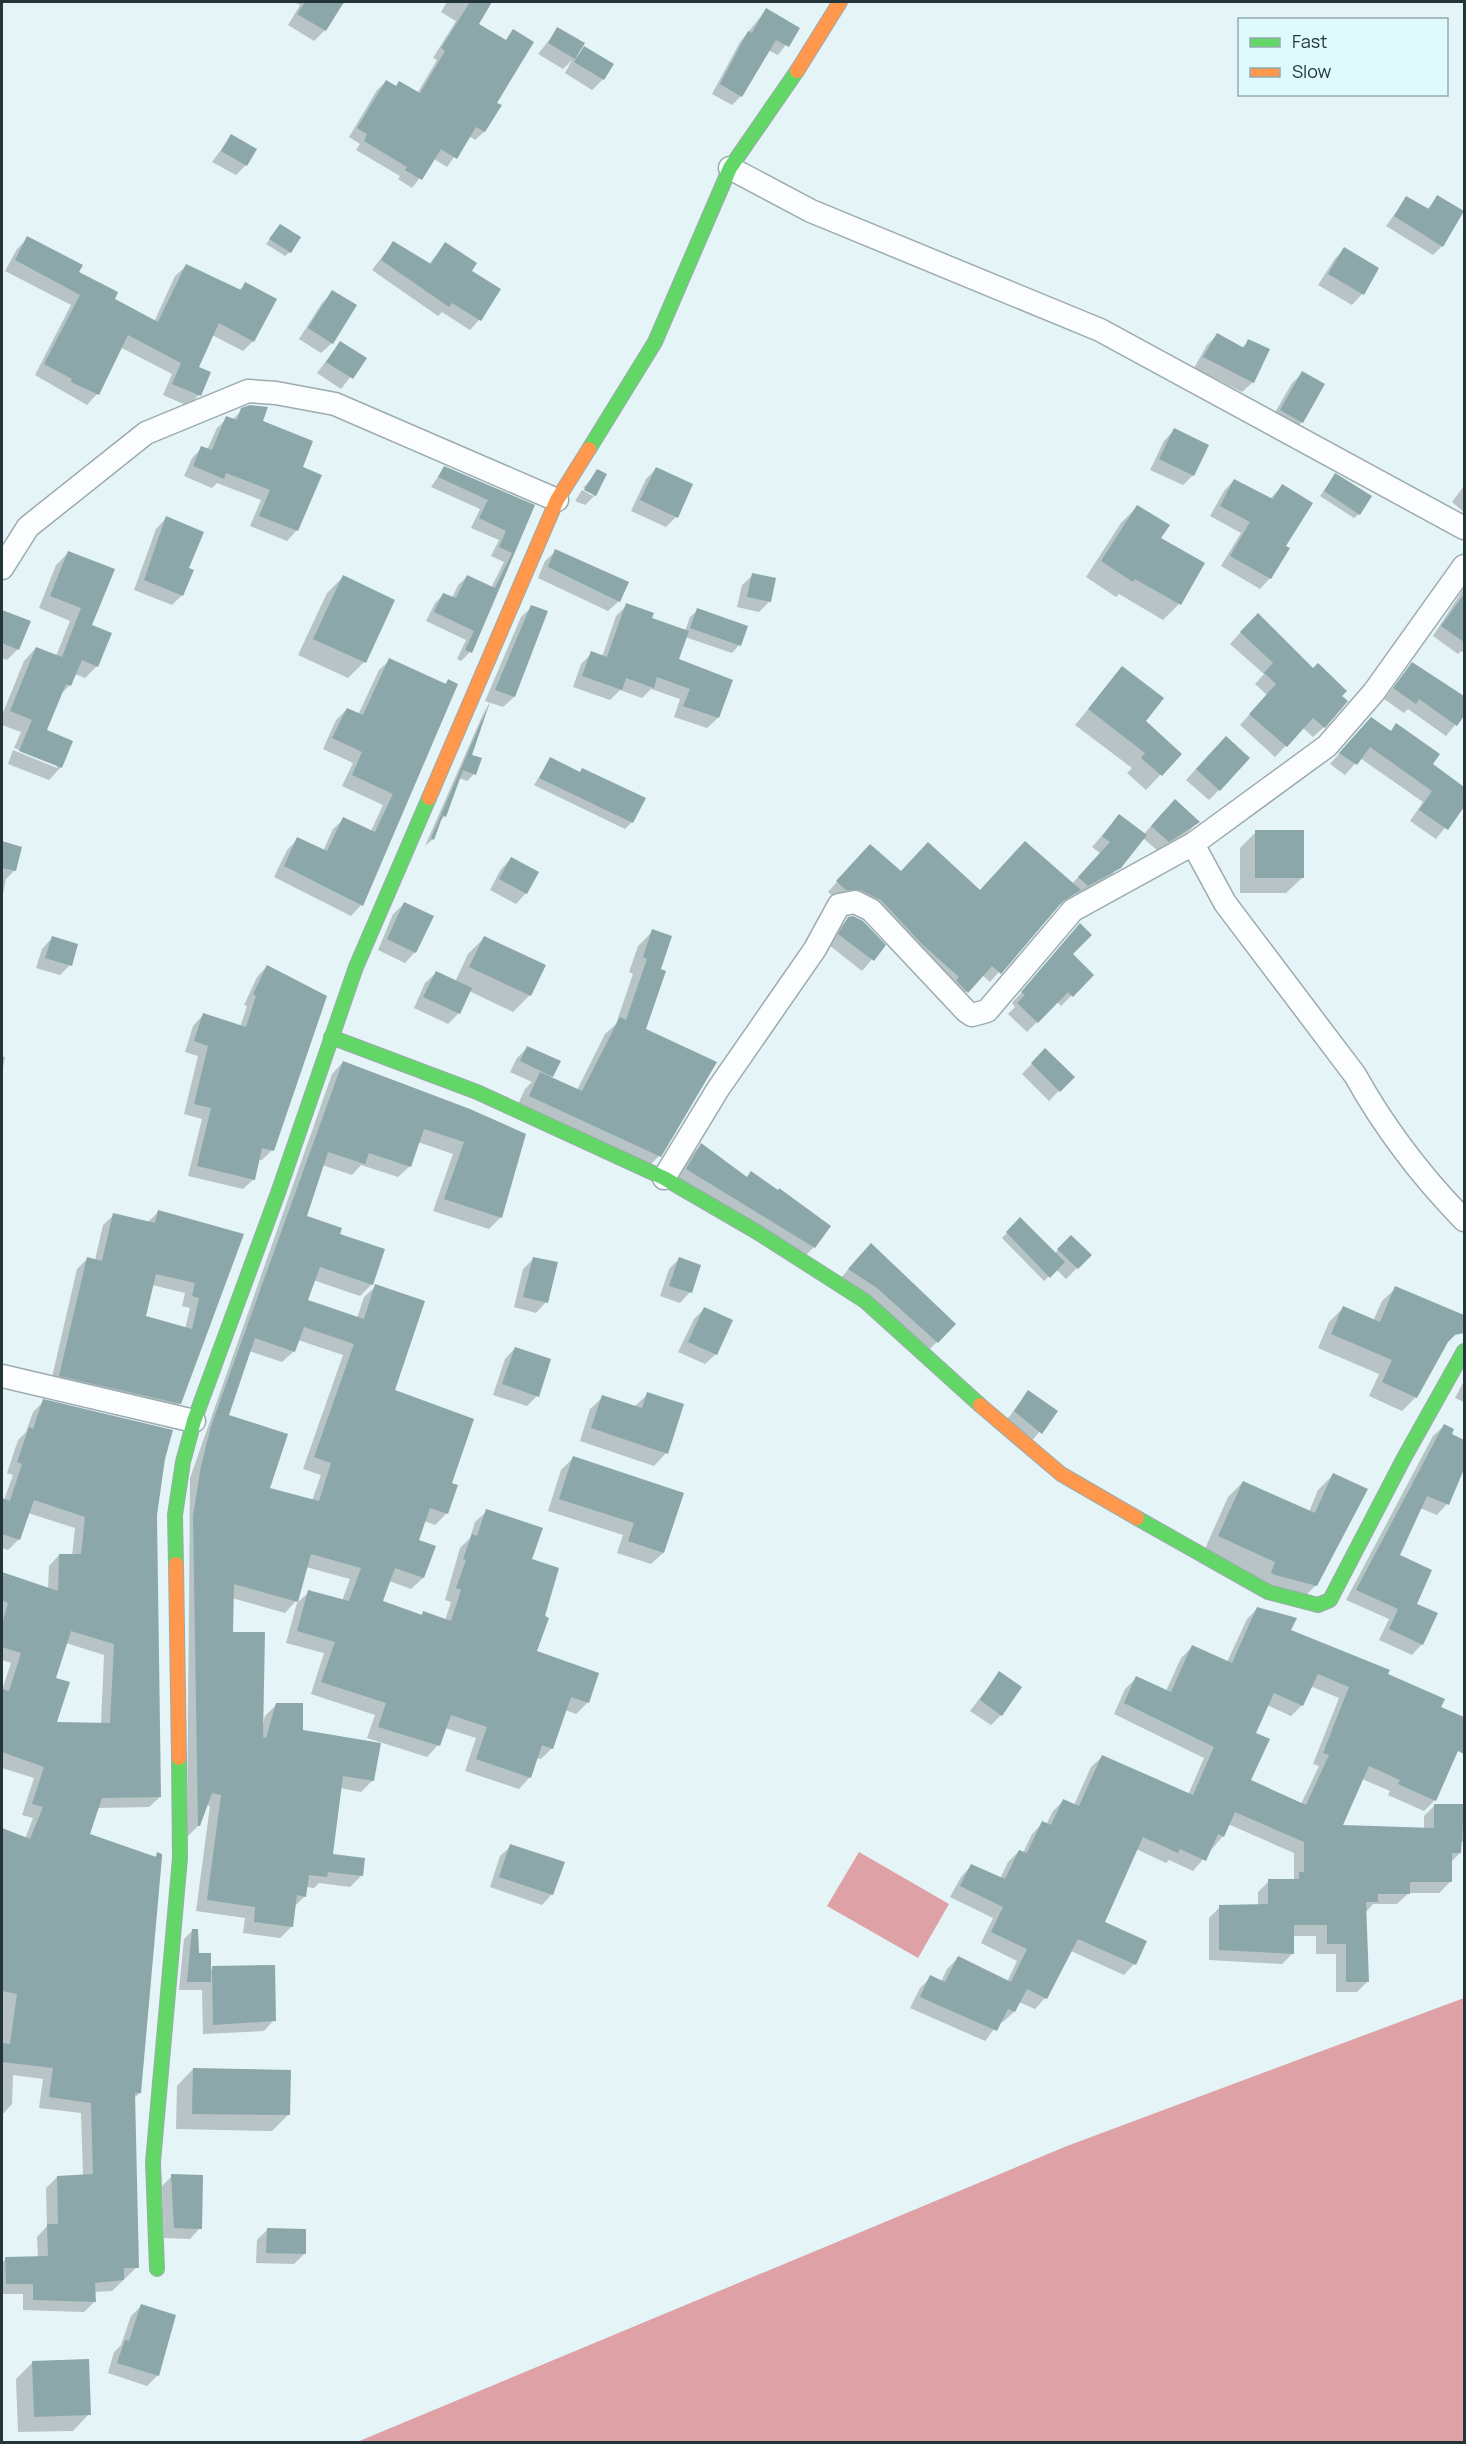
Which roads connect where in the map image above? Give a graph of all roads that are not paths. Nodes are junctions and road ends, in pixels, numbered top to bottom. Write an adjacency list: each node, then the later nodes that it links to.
1 (840, 2): 2 (street)
2 (730, 168): 3 (street); 4 (street)
3 (557, 500): 6 (street); 8 (street)
4 (1464, 528)
5 (1464, 566): 7 (street)
6 (2, 567)
7 (1193, 844): 9 (street); 10 (street)
8 (332, 1037): 9 (street); 13 (street)
9 (664, 1178): 11 (street)
10 (1464, 1220)
11 (1464, 1351)
12 (2, 1376): 13 (street)
13 (194, 1421): 14 (street)
14 (157, 2269)

